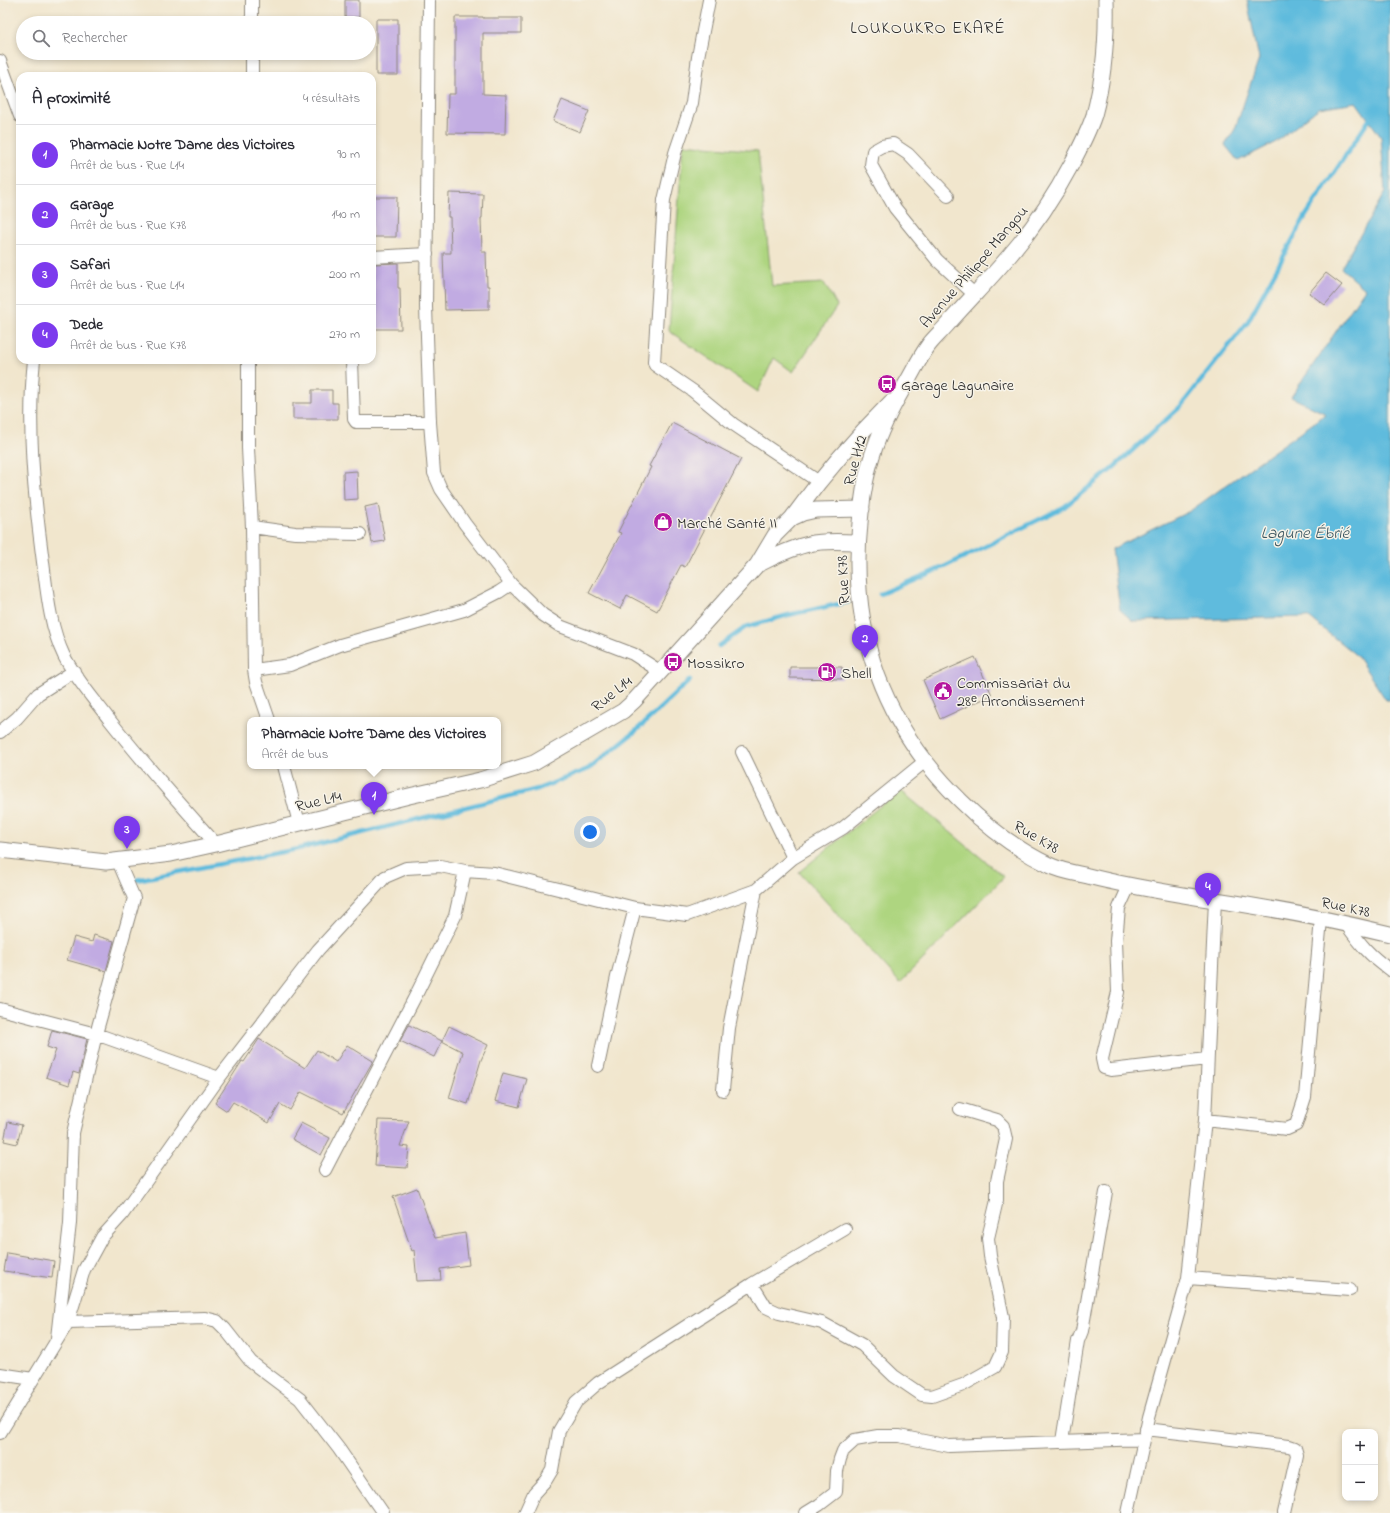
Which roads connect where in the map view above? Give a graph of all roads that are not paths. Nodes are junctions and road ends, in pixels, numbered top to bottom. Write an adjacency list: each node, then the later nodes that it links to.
1 (252, 0): 5 (street)
2 (429, 0): 11 (street)
3 (709, 0): 19 (street)
4 (1106, 0): 13 (street, Avenue Philippe Mangou)
5 (252, 16)
6 (252, 60): 8 (street)
7 (0, 61): 9 (street)
8 (252, 72)
9 (16, 105)
10 (948, 196): 13 (street)
11 (427, 254): 12 (street); 18 (street)
12 (376, 257)
13 (974, 294): 17 (street, Avenue Philippe Mangou)
14 (34, 364): 28 (street)
15 (248, 364): 22 (street)
16 (352, 364): 18 (street)
17 (901, 393): 19 (street); 20 (street, Rue H12)
18 (430, 422): 26 (street)
19 (819, 482): 21 (street)
20 (862, 509): 21 (street, Rue L14); 24 (street, Rue H12)
21 (792, 518): 25 (street, Rue L14)
22 (252, 527): 23 (street); 27 (street)
23 (360, 534)
24 (858, 542): 25 (street, Rue L14); 33 (street, Rue K78)
25 (757, 565): 29 (street, Rue L14)
26 (511, 584): 27 (street); 29 (street)
27 (254, 670): 30 (street)
28 (74, 671): 31 (street); 36 (street)
29 (661, 672): 35 (street, Rue L14)
30 (268, 717)
31 (0, 732)
32 (742, 752): 38 (street)
33 (924, 762): 38 (street); 41 (street, Rue K78)
34 (285, 769): 35 (street)
35 (299, 823): 36 (street, Rue L14)
36 (216, 844): 39 (street, Rue L14)
37 (0, 850): 39 (street, Rue L14)
38 (793, 858): 42 (street)
39 (118, 861): 50 (street)
40 (465, 871): 44 (street); 53 (street); 57 (street)
41 (1129, 886): 43 (street, Rue K78); 51 (street)
42 (756, 890): 44 (street); 54 (street)
43 (1215, 900): 45 (street, Rue K78); 51 (street)
44 (635, 908): 52 (street)
45 (1321, 919): 46 (street, Rue K78); 56 (street)
46 (1346, 924): 47 (street, Rue K78); 48 (street)
47 (1390, 934)
48 (1390, 970)
49 (0, 1009): 50 (street)
50 (96, 1034): 53 (street); 64 (street)
51 (1207, 1059): 56 (street)
52 (598, 1066)
53 (219, 1078): 63 (street)
54 (724, 1090)
55 (960, 1109): 61 (street)
56 (1205, 1120): 60 (street)
57 (325, 1170)
58 (1106, 1192): 69 (street)
59 (845, 1229): 61 (street)
60 (1188, 1278): 62 (street); 68 (street)
61 (752, 1284): 71 (street)
62 (1350, 1290)
63 (68, 1322): 64 (street); 70 (street)
64 (57, 1340): 66 (street)
65 (0, 1374): 66 (street)
66 (33, 1380): 67 (street)
67 (0, 1433)
68 (1145, 1434): 69 (street); 73 (street); 74 (street)
69 (1062, 1441): 72 (street)
70 (383, 1513)
71 (524, 1513)
72 (806, 1513)
73 (1128, 1513)
74 (1284, 1513)

